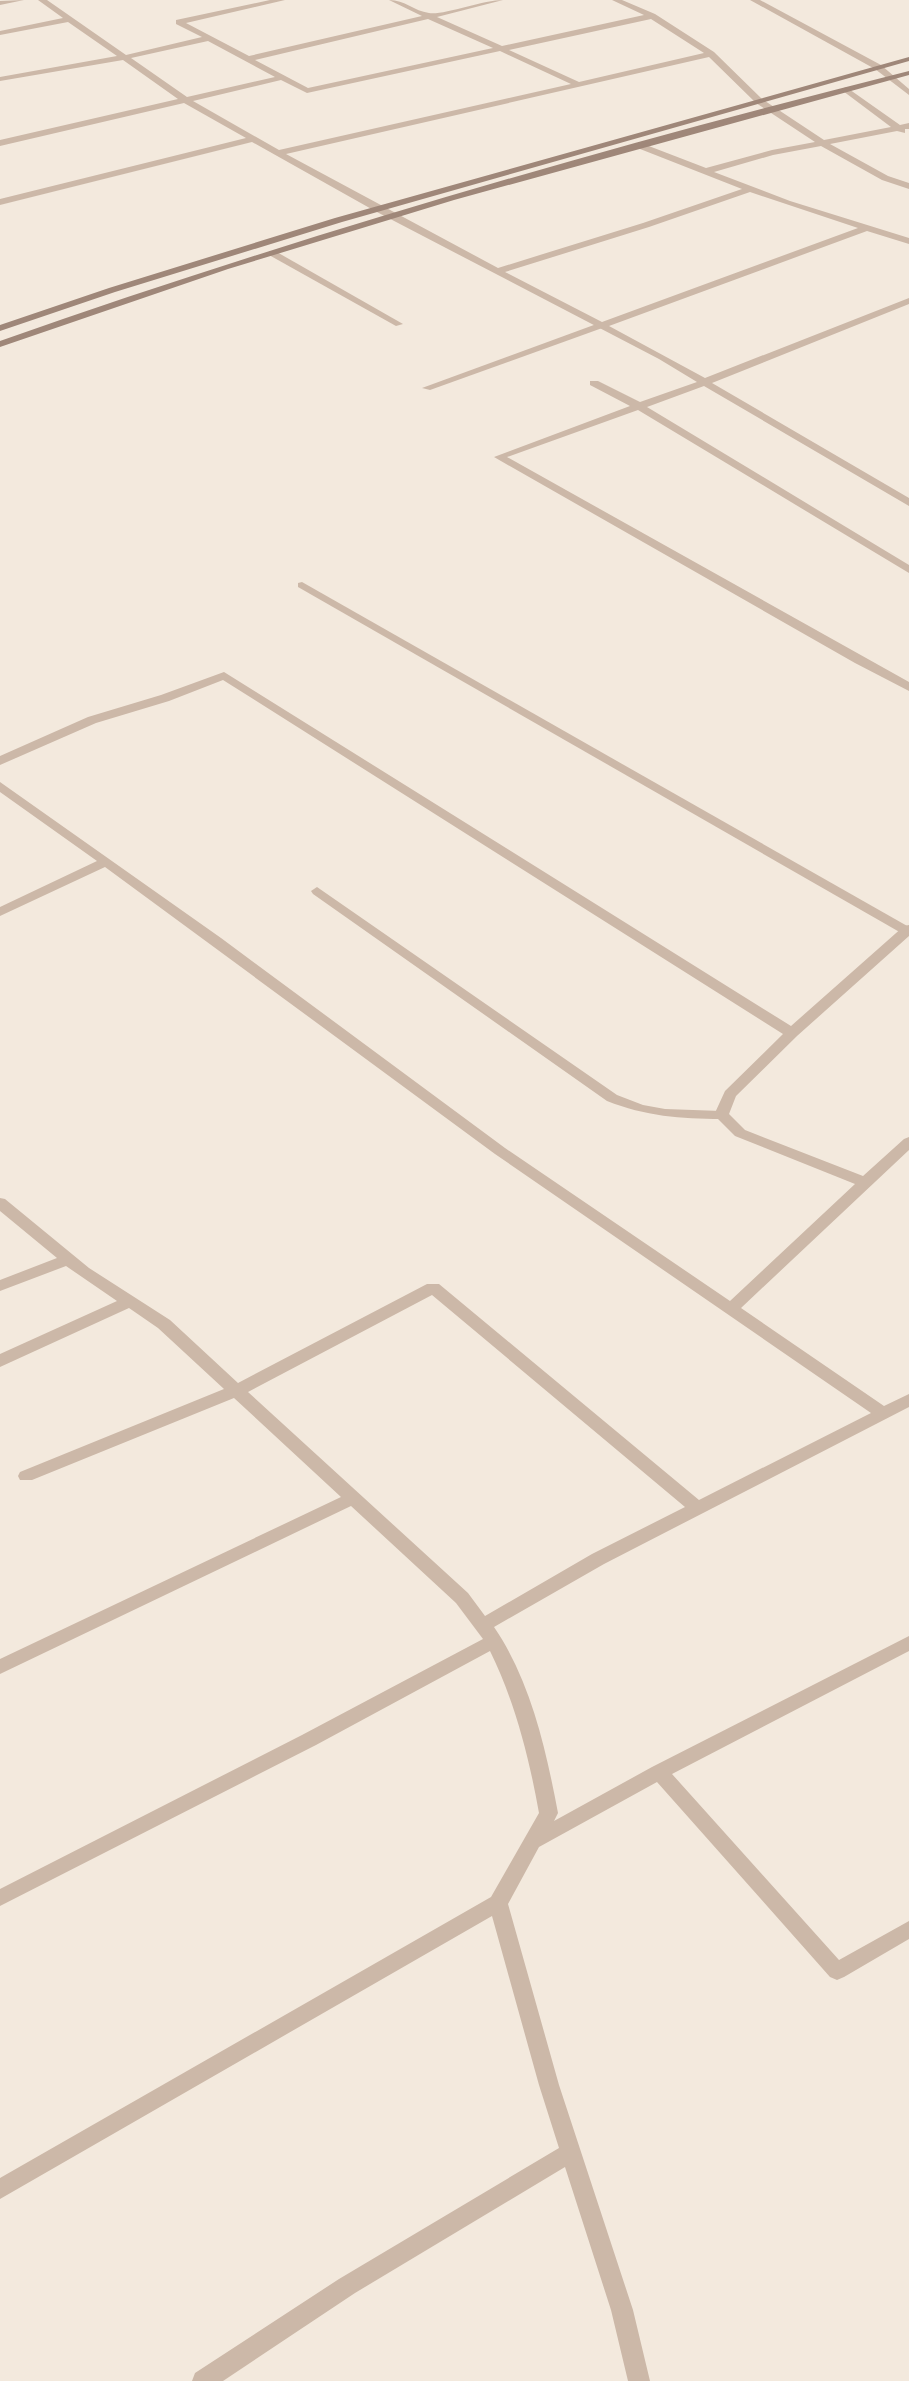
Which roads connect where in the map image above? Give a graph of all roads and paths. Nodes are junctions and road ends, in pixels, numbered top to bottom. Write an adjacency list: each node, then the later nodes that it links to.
1 (20, 0): 8 (street)
2 (42, 0): 11 (street)
3 (281, 0): 13 (street)
4 (393, 0): 9 (street)
5 (499, 0): 9 (street)
6 (616, 0): 10 (street)
7 (754, 0): 19 (street)
8 (0, 3)
9 (429, 16): 14 (street); 17 (street)
10 (652, 16): 14 (street); 15 (street)
11 (69, 20): 12 (street); 16 (street)
12 (0, 33)
13 (209, 38): 16 (street); 17 (street)
14 (500, 49): 21 (street); 24 (street)
15 (711, 54): 24 (street); 28 (street)
16 (122, 58): 23 (street); 27 (street)
17 (247, 59): 21 (street)
18 (909, 59): 19 (street)
19 (878, 68): 22 (street); 28 (street)
20 (909, 73): 22 (street)
21 (281, 78): 27 (street)
22 (891, 78): 25 (street); 26 (street)
23 (0, 79)
24 (576, 83): 37 (street)
25 (846, 89): 29 (street); 31 (street)
26 (909, 93)
27 (185, 100): 33 (street); 34 (street)
28 (759, 100): 29 (street); 42 (street)
29 (772, 108): 35 (street); 36 (street)
30 (909, 126): 31 (street)
31 (897, 128): 32 (street); 35 (street)
32 (909, 136)
33 (253, 139): 37 (street); 41 (street)
34 (0, 143)
35 (824, 144): 38 (street); 39 (street)
36 (638, 145): 38 (street); 43 (street)
37 (278, 153): 42 (street)
38 (703, 172): 40 (street)
39 (909, 186)
40 (750, 189): 44 (street); 47 (street)
41 (0, 202)
42 (378, 208): 43 (street); 51 (street)
43 (393, 216): 46 (street); 47 (street)
44 (867, 228): 45 (street); 50 (street)
45 (909, 241)
46 (272, 253): 49 (lane); 52 (street)
47 (497, 271): 50 (street)
48 (909, 301): 53 (street)
49 (399, 324)
50 (602, 325): 53 (street); 55 (lane)
51 (0, 328)
52 (0, 344)
53 (705, 382): 56 (street); 57 (street)
54 (594, 383): 56 (street)
55 (427, 388)
56 (637, 405): 58 (street); 60 (street)
57 (909, 503)
58 (909, 570)
59 (302, 585): 66 (lane)
60 (909, 687)
61 (0, 761): 67 (street)
62 (0, 786): 63 (street)
63 (106, 862): 65 (street); 75 (street)
64 (317, 891): 68 (lane)
65 (0, 912)
66 (908, 930): 67 (street)
67 (792, 1034): 68 (street)
68 (721, 1115): 70 (street)
69 (909, 1142): 70 (street)
70 (866, 1182): 75 (street)
71 (0, 1203): 72 (street)
72 (68, 1259): 73 (street); 74 (street)
73 (0, 1286)
74 (129, 1302): 76 (street); 77 (street)
75 (731, 1309): 79 (street)
76 (0, 1360)
77 (237, 1390): 80 (street); 81 (street); 82 (street)
78 (909, 1400): 79 (street)
79 (883, 1413): 82 (street)
80 (26, 1476)
81 (351, 1499): 83 (street); 86 (street)
82 (698, 1508): 83 (street)
83 (482, 1626): 84 (street)
84 (494, 1641): 88 (street); 89 (street)
85 (909, 1643): 87 (street)
86 (0, 1667)
87 (659, 1772): 88 (street); 91 (street)
88 (534, 1842): 90 (street)
89 (0, 1898)
90 (498, 1903): 92 (street); 93 (street)
91 (909, 1929)
92 (570, 2153): 94 (street); 95 (street)
93 (0, 2189)
94 (203, 2381)
95 (639, 2381)

